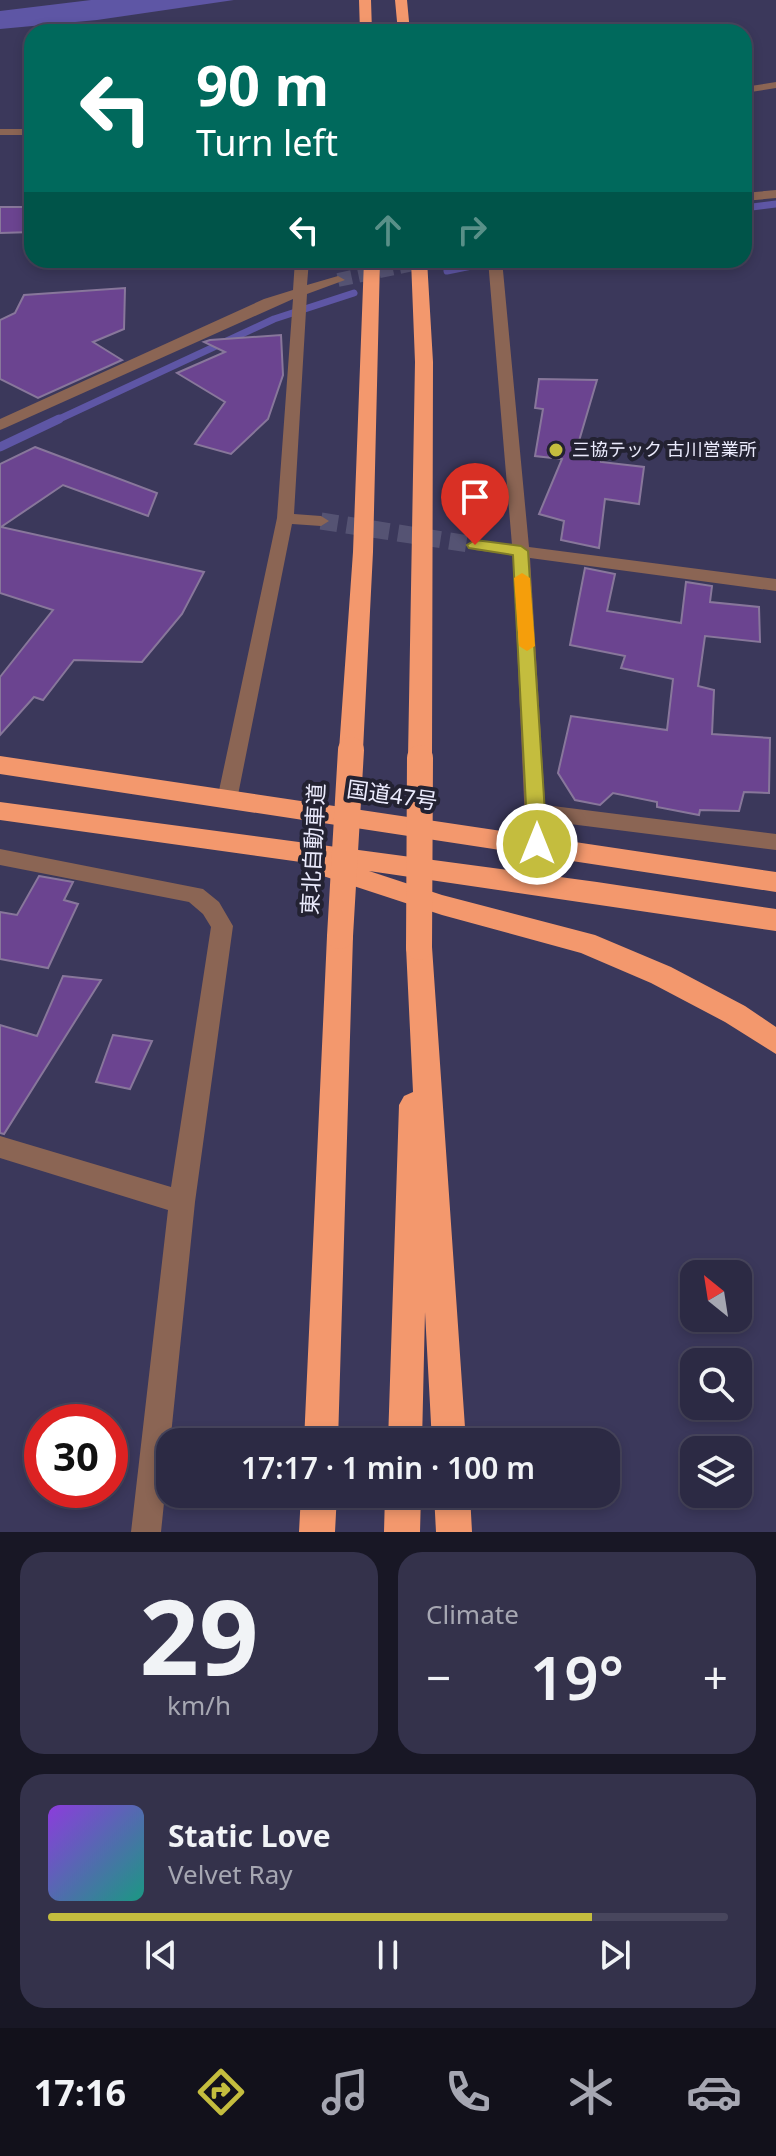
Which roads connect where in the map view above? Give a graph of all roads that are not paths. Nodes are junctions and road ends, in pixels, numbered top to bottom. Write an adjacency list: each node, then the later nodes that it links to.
1 (365, 0): 3 (highway)
2 (401, 0): 4 (highway)
3 (366, 24)
4 (403, 24)
5 (776, 85): 6 (street)
6 (752, 89)
7 (0, 132): 8 (street)
8 (24, 132)
9 (776, 194): 10 (street)
10 (752, 196)
11 (301, 268): 16 (street)
12 (372, 268): 37 (highway, 東北自動車道, bridge)
13 (419, 268): 33 (highway, bridge)
14 (495, 268): 21 (street)
15 (338, 280): 16 (street)
16 (299, 303): 17 (street); 18 (street)
17 (0, 425)
18 (285, 518): 19 (street); 24 (street)
19 (321, 521)
20 (475, 545): 21 (street)
21 (521, 551): 22 (street); 26 (street)
22 (776, 585)
23 (0, 765): 24 (highway, 国道47号)
24 (227, 800): 28 (highway, 国道47号)
25 (0, 811): 29 (highway)
26 (538, 812): 27 (street); 28 (street)
27 (776, 842)
28 (537, 844): 31 (highway, 国道47号)
29 (268, 848): 32 (highway); 34 (highway)
30 (0, 857): 36 (street)
31 (776, 882)
32 (776, 920)
33 (419, 947): 38 (highway); 39 (highway)
34 (776, 1042)
35 (0, 1147): 36 (street)
36 (182, 1202): 43 (street)
37 (322, 1428)
38 (405, 1428)
39 (448, 1428)
40 (318, 1508): 44 (highway)
41 (403, 1508): 45 (highway)
42 (453, 1508): 46 (highway)
43 (146, 1532)
44 (317, 1532)
45 (402, 1532)
46 (454, 1532)

